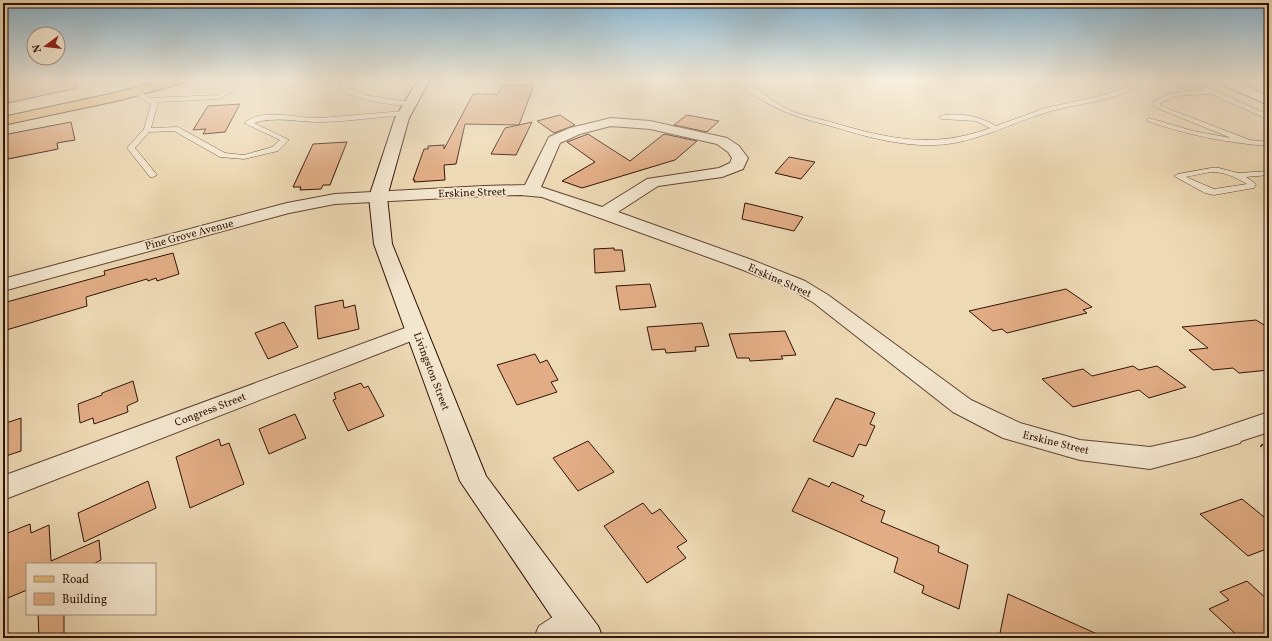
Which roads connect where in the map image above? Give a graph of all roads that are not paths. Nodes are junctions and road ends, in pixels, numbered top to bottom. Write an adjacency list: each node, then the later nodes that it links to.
1 (54, 110): 12 (main road)
2 (153, 110): 14 (lane)
3 (393, 110): 14 (lane)
4 (406, 110): 21 (street, Livingston Street)
5 (784, 110): 13 (lane)
6 (1045, 110): 13 (lane)
7 (1166, 110): 15 (lane)
8 (1251, 110): 10 (lane)
9 (942, 117): 13 (lane)
10 (1269, 118)
11 (1149, 120): 15 (lane)
12 (3, 121)
13 (994, 128)
14 (147, 130): 19 (lane)
15 (1251, 143): 16 (lane)
16 (1269, 144)
17 (1269, 174): 18 (lane)
18 (1238, 175): 18 (lane)
19 (153, 176)
20 (531, 191): 21 (street, Erskine Street); 22 (street, Erskine Street); 22 (street)
21 (378, 197): 23 (street, Pine Grove Avenue); 24 (street, Livingston Street)
22 (605, 213): 25 (street, Erskine Street)
23 (3, 285)
24 (416, 331): 26 (street, Congress Street); 27 (street, Livingston Street)
25 (1269, 422)
26 (3, 488)
27 (570, 633)

